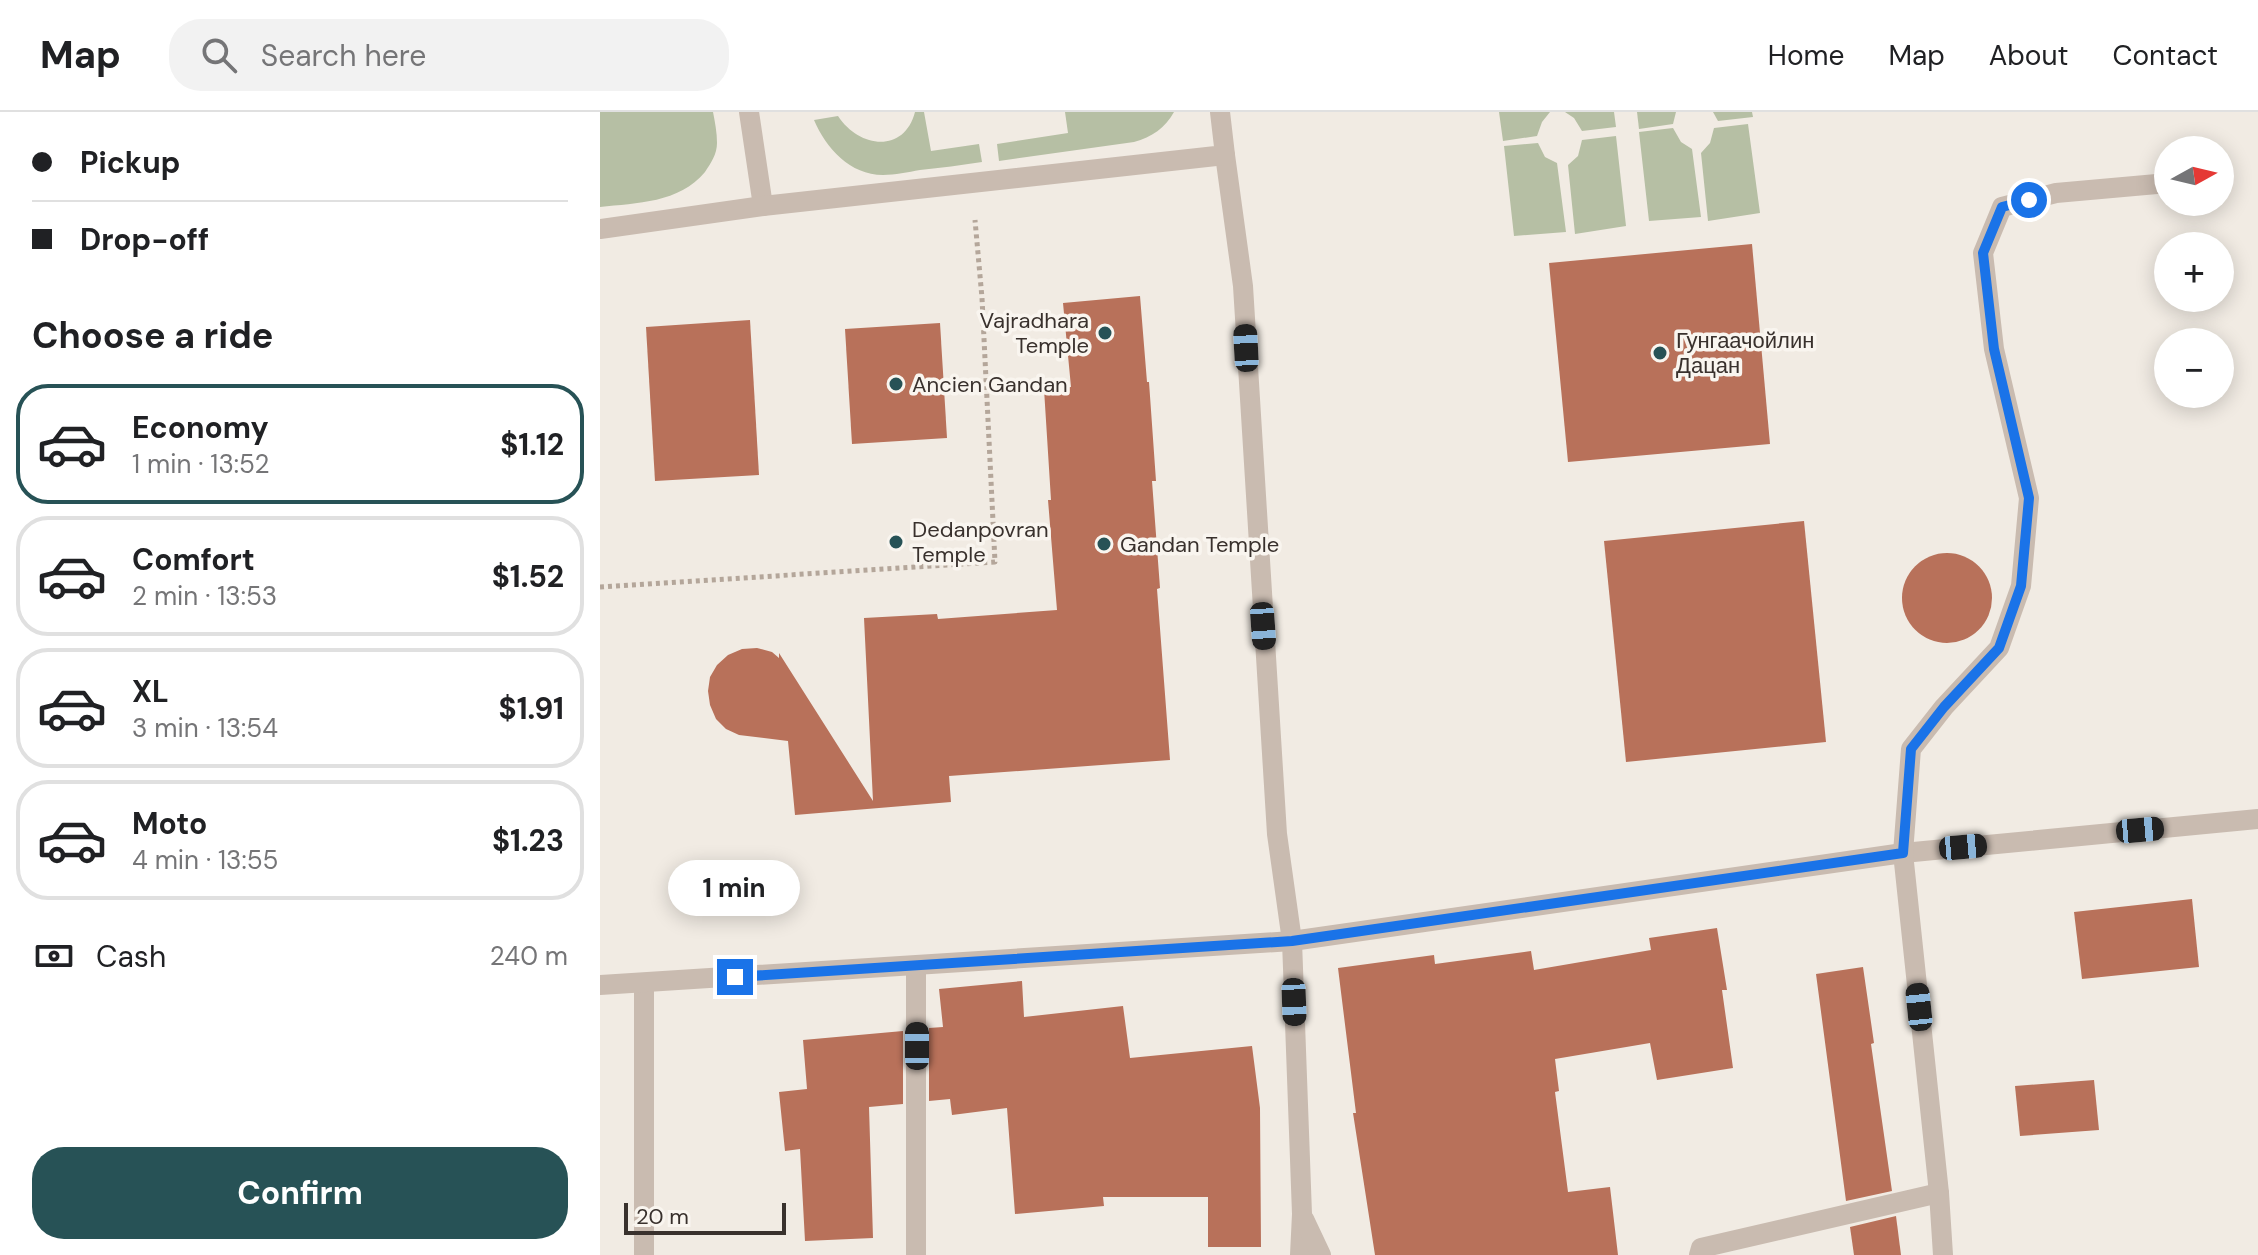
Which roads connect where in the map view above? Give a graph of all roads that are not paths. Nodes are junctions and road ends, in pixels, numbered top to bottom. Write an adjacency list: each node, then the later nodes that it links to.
1 (749, 112): 5 (street)
2 (1220, 112): 3 (street)
3 (1225, 155): 5 (street); 9 (street)
4 (2154, 184): 8 (street)
5 (763, 206): 6 (street)
6 (600, 229)
7 (2258, 819): 8 (street)
8 (1903, 853): 9 (street); 13 (street)
9 (1292, 941): 10 (street); 14 (street)
10 (916, 966): 11 (street); 16 (street)
11 (644, 983): 12 (street); 15 (street)
12 (600, 985)
13 (1939, 1193): 19 (street); 20 (street)
14 (1302, 1214): 17 (street); 18 (street)
15 (644, 1255)
16 (916, 1255)
17 (1300, 1255)
18 (1321, 1255)
19 (1699, 1255)
20 (1943, 1255)

